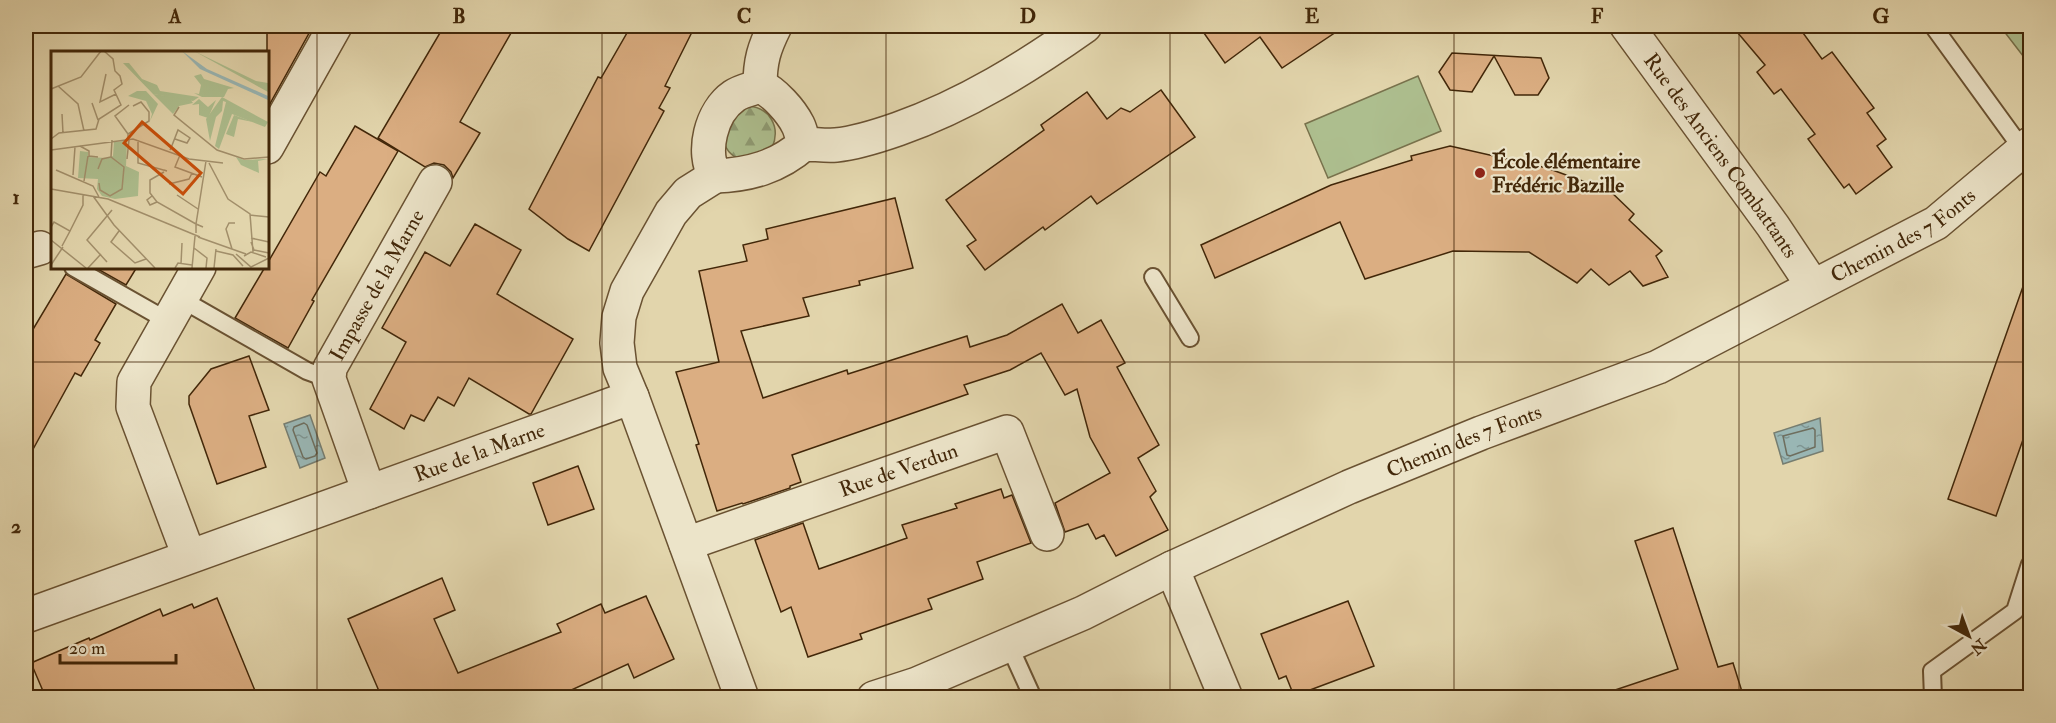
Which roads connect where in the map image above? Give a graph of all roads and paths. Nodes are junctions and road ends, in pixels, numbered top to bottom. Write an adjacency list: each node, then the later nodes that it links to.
1 (335, 26): 8 (street)
2 (775, 26): 6 (street)
3 (1085, 26): 7 (street)
4 (1627, 26): 15 (street, Rue des Anciens Combattants)
5 (1933, 26): 9 (lane)
6 (760, 86): 7 (street); 10 (street)
7 (804, 144): 10 (street)
8 (268, 145)
9 (2027, 147): 15 (street, Chemin des 7 Fonts)
10 (714, 176): 19 (street)
11 (435, 182): 18 (street, Impasse de la Marne)
12 (75, 268): 16 (lane)
13 (198, 268): 16 (street)
14 (1153, 277): 17 (lane)
15 (1813, 286): 25 (street, Chemin des 7 Fonts)
16 (174, 310): 18 (lane); 23 (street)
17 (1190, 338)
18 (329, 379): 20 (street, Impasse de la Marne)
19 (633, 397): 20 (street, Rue de la Marne); 22 (street)
20 (369, 492): 23 (street, Rue de la Marne)
21 (1047, 534): 22 (street, Rue de Verdun)
22 (686, 544): 28 (street)
23 (189, 556): 26 (street, Rue de la Marne)
24 (2031, 564): 32 (lane)
25 (1172, 568): 27 (street, Chemin des 7 Fonts); 31 (street)
26 (26, 616)
27 (1009, 645): 29 (street, Chemin des 7 Fonts); 30 (lane)
28 (742, 698)
29 (874, 698)
30 (1033, 698)
31 (1226, 698)
32 (1933, 698)

